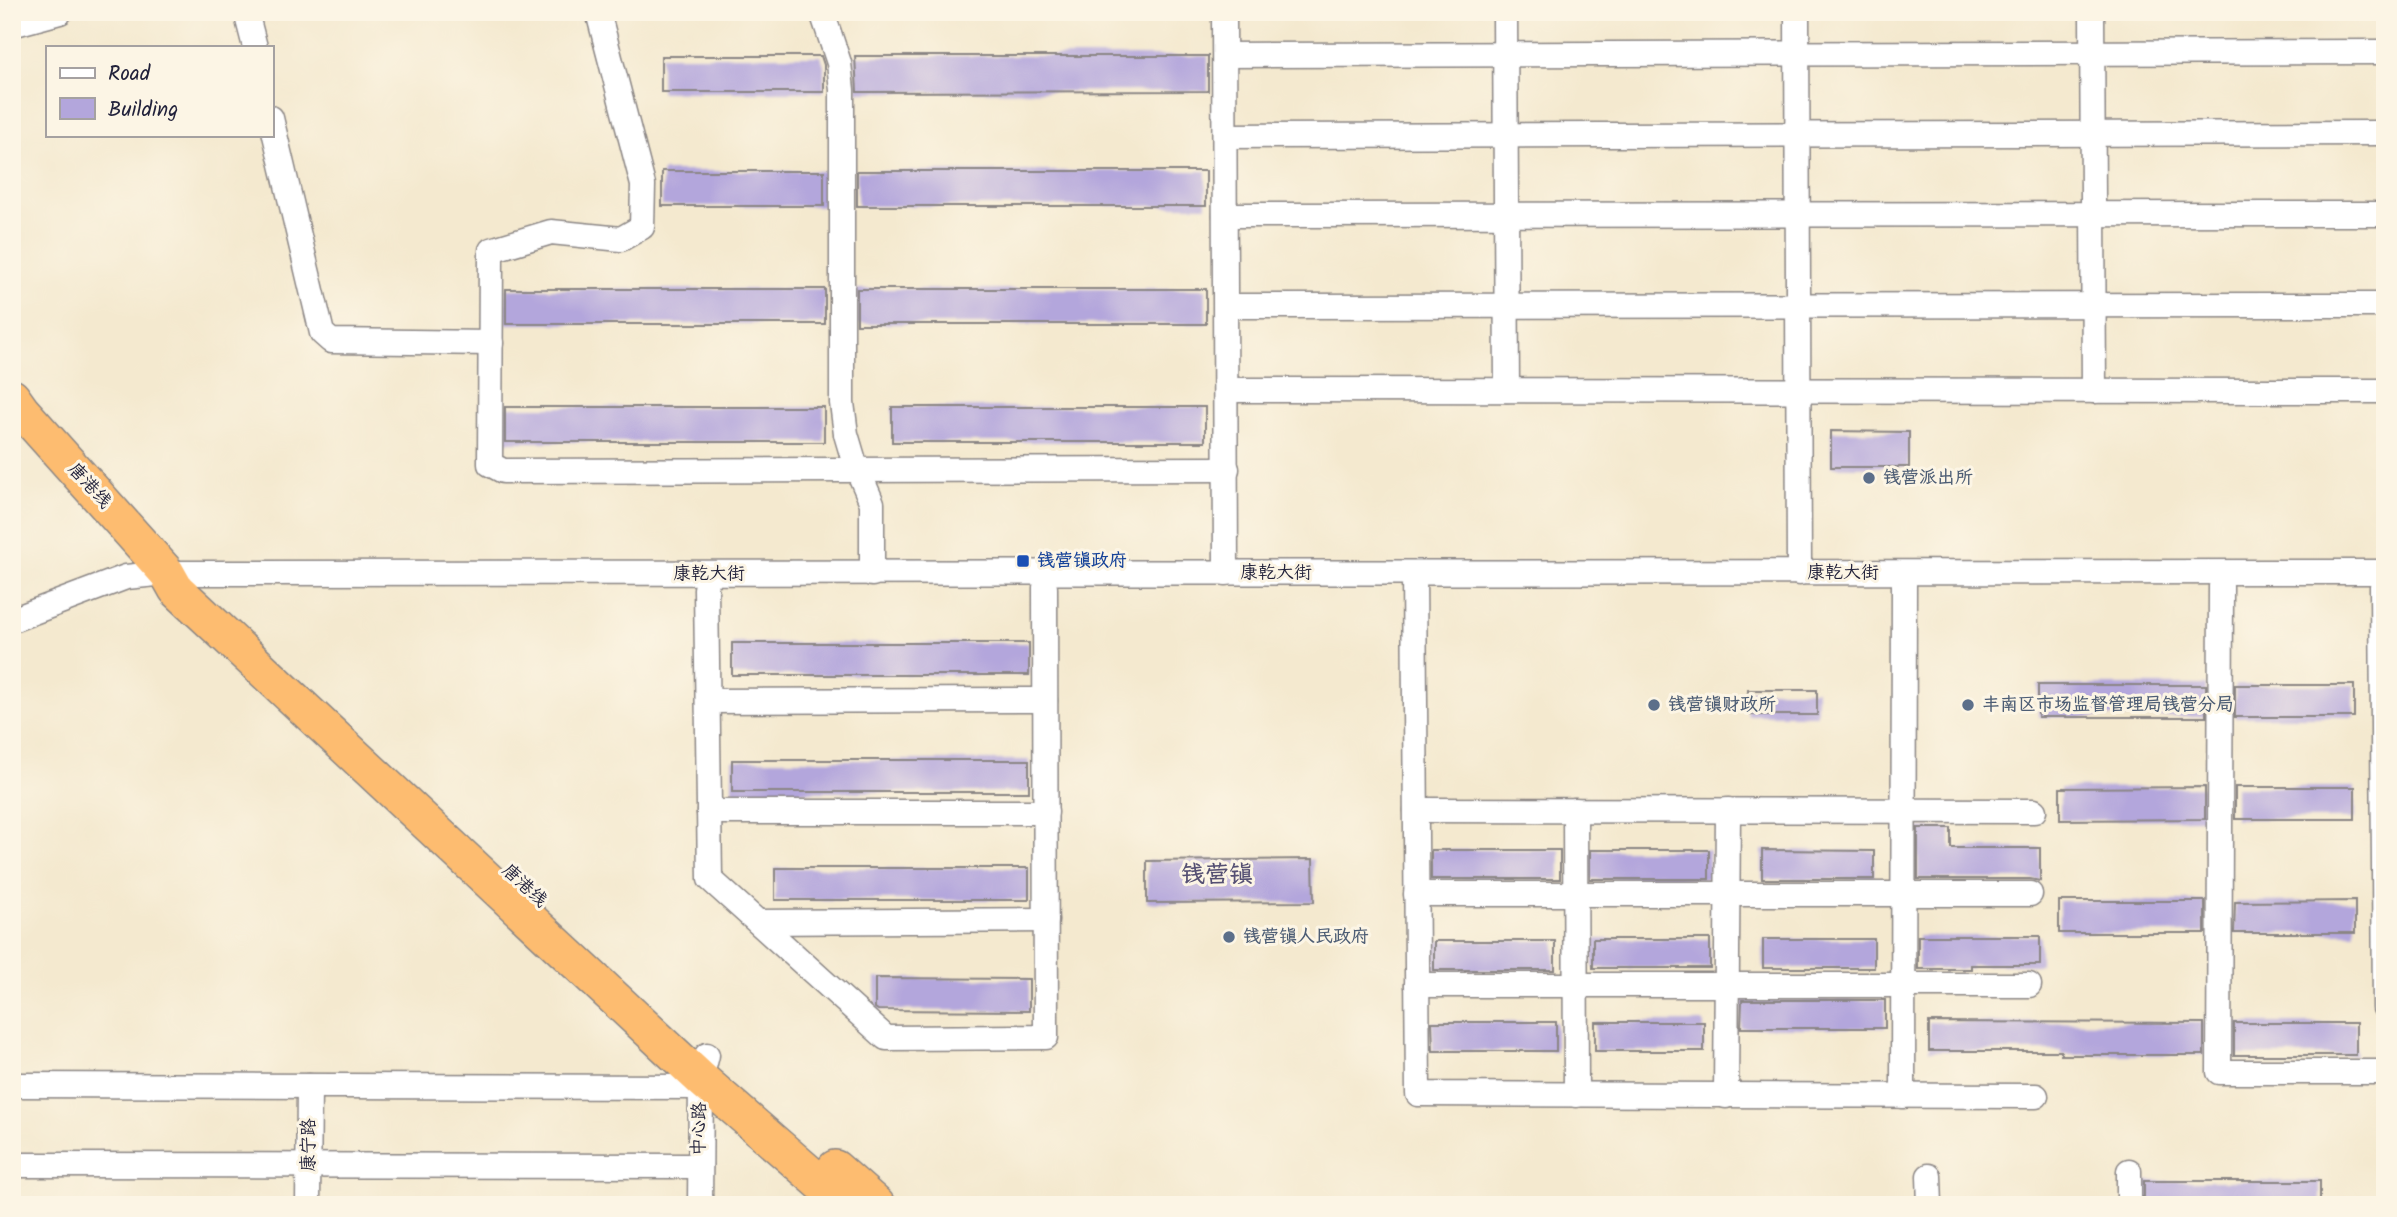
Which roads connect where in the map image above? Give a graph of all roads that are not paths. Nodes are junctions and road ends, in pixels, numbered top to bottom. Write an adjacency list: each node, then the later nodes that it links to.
1 (60, 12): 9 (street)
2 (246, 12): 10 (street)
3 (598, 12): 32 (street)
4 (822, 12): 40 (street)
5 (1224, 12): 15 (street)
6 (1505, 12): 14 (street)
7 (1797, 12): 12 (street)
8 (2092, 12): 13 (street)
9 (12, 25)
10 (255, 46)
11 (2385, 52): 13 (street)
12 (1797, 53): 13 (street); 14 (street); 20 (street)
13 (2092, 53): 18 (street)
14 (1506, 54): 15 (street); 19 (street)
15 (1225, 55): 21 (street)
16 (273, 126): 32 (street)
17 (2385, 133): 18 (street)
18 (2093, 134): 20 (street); 22 (street)
19 (1506, 135): 20 (street); 21 (street); 25 (street)
20 (1797, 135): 26 (street)
21 (1225, 136): 24 (street)
22 (2093, 214): 23 (street); 26 (street); 28 (street)
23 (2385, 214)
24 (1225, 215): 25 (street); 30 (street)
25 (1507, 215): 26 (street); 31 (street)
26 (1798, 215): 27 (street)
27 (1798, 305): 28 (street); 31 (street); 35 (street)
28 (2094, 305): 29 (street); 36 (street)
29 (2385, 305)
30 (1226, 306): 31 (street); 33 (street)
31 (1507, 306): 34 (street)
32 (491, 343): 40 (street)
33 (1226, 390): 34 (street); 39 (street)
34 (1507, 390): 35 (street)
35 (1798, 391): 36 (street); 42 (street)
36 (2094, 391): 37 (street)
37 (2385, 391)
38 (12, 397): 47 (highway, 唐港线)
39 (1227, 469): 40 (street); 41 (street)
40 (859, 471): 43 (street)
41 (1226, 573): 43 (street, 康乾大街); 44 (street, 康乾大街)
42 (1799, 573): 44 (street, 康乾大街); 45 (street, 康乾大街)
43 (872, 574): 47 (street, 康乾大街)
44 (1414, 580): 45 (street, 康乾大街); 50 (street, 康乾大街); 54 (street)
45 (1904, 580): 46 (street, 康乾大街); 48 (street, 康乾大街); 57 (street)
46 (2384, 583): 48 (street, 康乾大街); 73 (street)
47 (182, 584): 49 (street, 康乾大街); 51 (street); 74 (highway, 唐港线)
48 (2221, 587): 75 (street)
49 (706, 589): 50 (street, 康乾大街); 53 (street)
50 (1045, 589): 52 (street)
51 (12, 620)
52 (1045, 700): 53 (street); 60 (street)
53 (708, 701): 59 (street)
54 (1416, 810): 55 (street); 61 (street)
55 (1575, 810): 56 (street); 62 (street)
56 (1728, 810): 57 (street); 63 (street)
57 (1903, 810): 58 (street); 64 (street)
58 (2034, 811)
59 (709, 812): 60 (street); 67 (street)
60 (1046, 812): 66 (street)
61 (1416, 894): 62 (street); 68 (street)
62 (1575, 894): 63 (street); 69 (street)
63 (1728, 894): 64 (street); 70 (street)
64 (1903, 894): 65 (street); 71 (street)
65 (2030, 894)
66 (1046, 920): 67 (street); 67 (street)
67 (758, 922)
68 (1417, 985): 69 (street); 78 (street)
69 (1576, 985): 70 (street); 78 (street)
70 (1727, 985): 71 (street); 79 (street)
71 (1903, 985): 72 (street); 80 (street)
72 (2029, 985)
73 (2385, 1007)
74 (703, 1073): 77 (street); 84 (street, 中心路); 89 (highway, 唐港线); 90 (highway, 唐港线)
75 (2385, 1073)
76 (12, 1085): 77 (street)
77 (309, 1086): 83 (street, 康宁路)
78 (1576, 1095): 79 (street)
79 (1726, 1096): 80 (street)
80 (1903, 1096): 81 (street)
81 (2036, 1096)
82 (12, 1165): 83 (street)
83 (309, 1165): 84 (street); 87 (street, 康宁路)
84 (700, 1166): 88 (street, 中心路)
85 (2129, 1171): 92 (street)
86 (1930, 1176): 91 (street)
87 (308, 1205)
88 (700, 1205)
89 (846, 1205)
90 (877, 1205)
91 (1930, 1205)
92 (2129, 1205)

